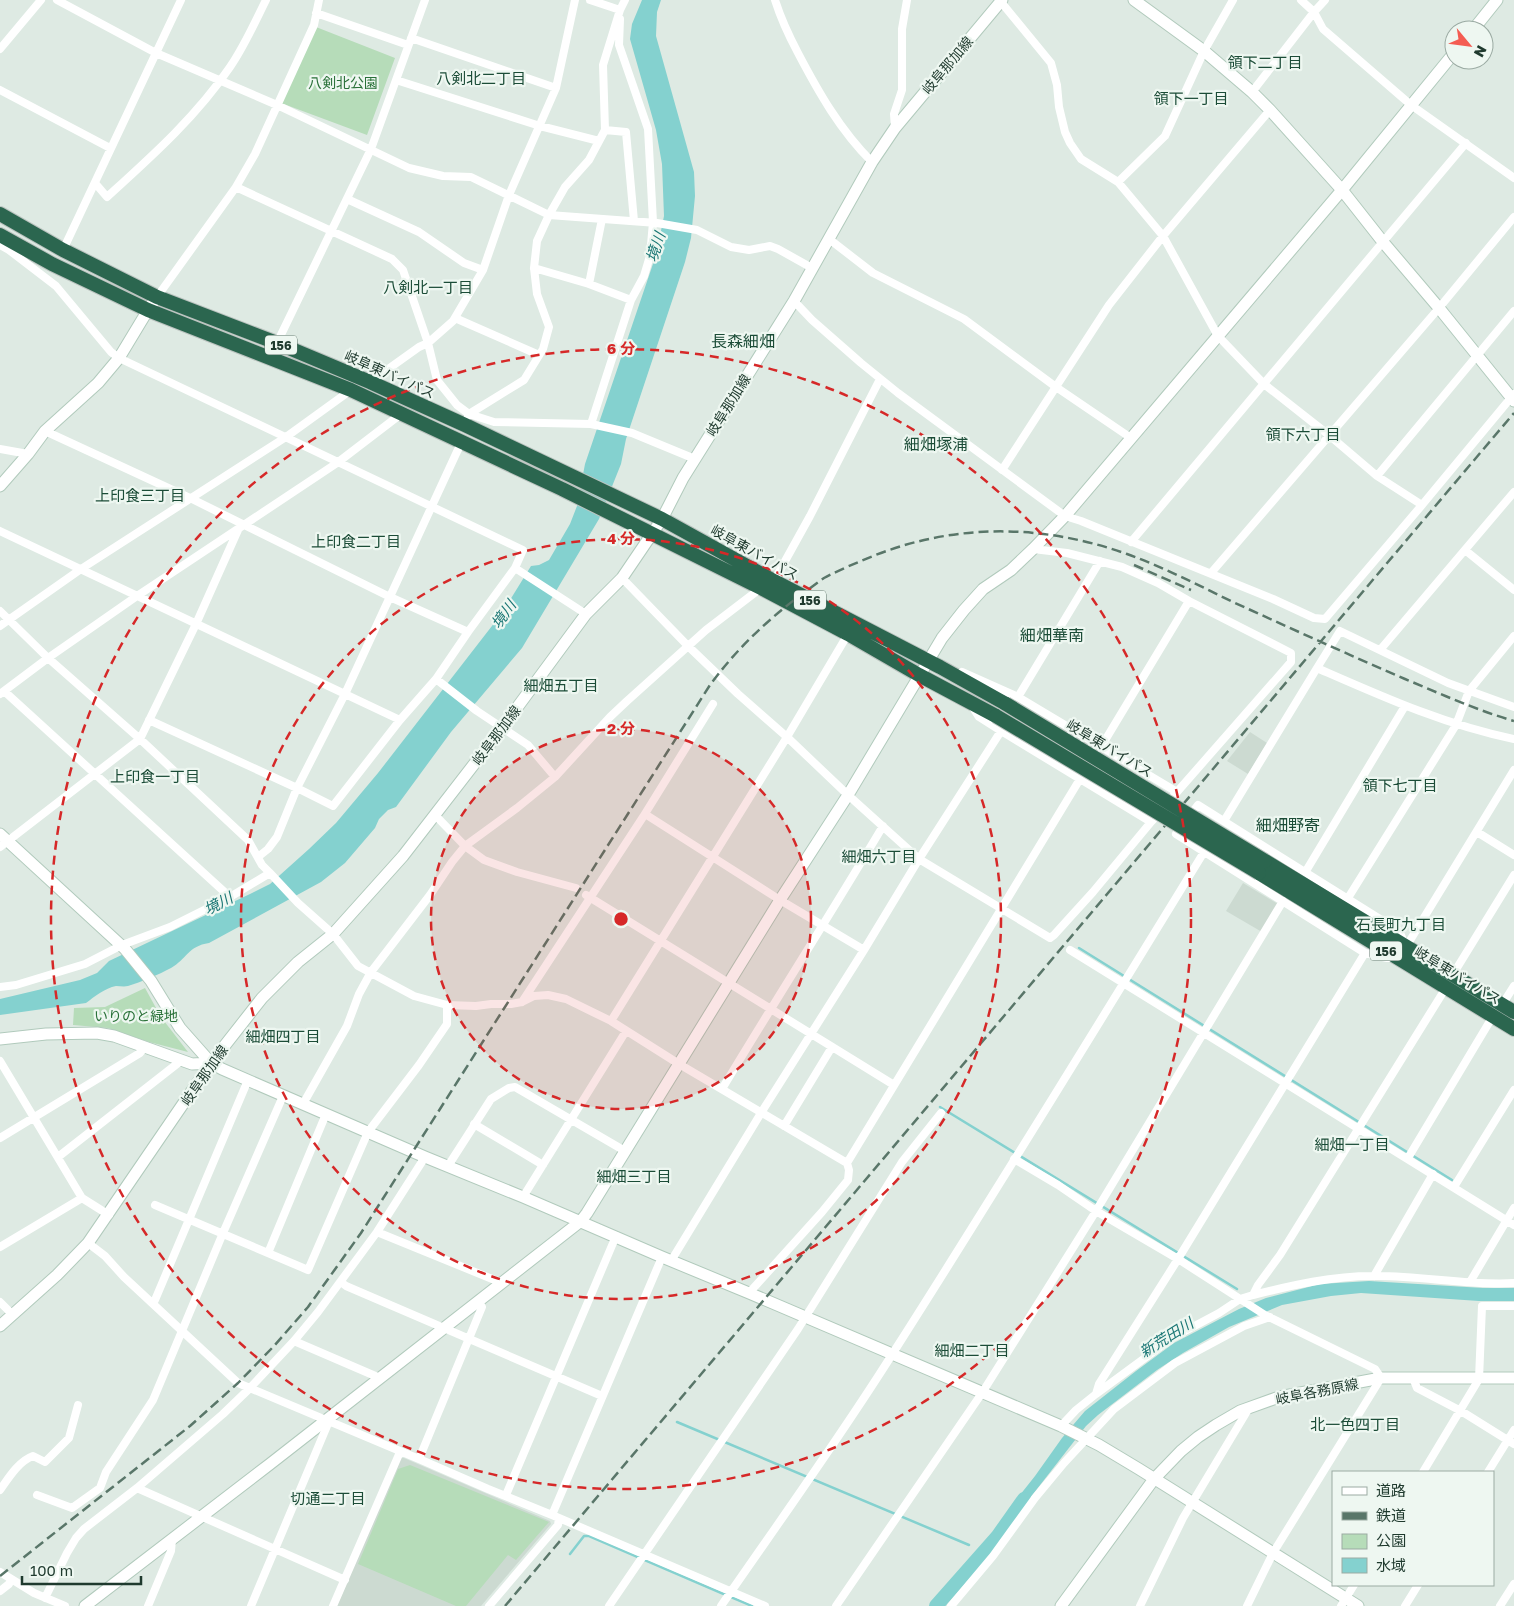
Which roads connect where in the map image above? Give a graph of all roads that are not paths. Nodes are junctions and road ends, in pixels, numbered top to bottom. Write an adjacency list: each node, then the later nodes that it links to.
1 (41, 0): 23 (street)
2 (57, 0): 25 (street)
3 (182, 0): 25 (street)
4 (266, 0): 28 (street)
5 (319, 0): 20 (street)
6 (425, 0): 22 (street)
7 (575, 0): 29 (street)
8 (590, 0): 18 (street)
9 (625, 0): 18 (street)
10 (775, 0): 42 (street)
11 (907, 0): 36 (street)
12 (1134, 0): 24 (street)
13 (1233, 0): 24 (street)
14 (1302, 0): 19 (street)
15 (1325, 0): 19 (street)
16 (1498, 0): 21 (street)
17 (1001, 1): 36 (street, 岐阜那加線); 44 (street)
18 (620, 10): 37 (street); 55 (street)
19 (1314, 12): 31 (street); 33 (street)
20 (316, 13): 22 (street); 32 (street)
21 (1481, 20)
22 (410, 42): 27 (street); 29 (street)
23 (0, 49)
24 (1204, 51): 31 (street); 44 (street)
25 (156, 53): 28 (street); 40 (street)
26 (1444, 65): 33 (street)
27 (396, 80): 35 (street); 41 (street)
28 (220, 81): 32 (street); 45 (street)
29 (556, 88): 35 (street)
30 (0, 90): 40 (street)
31 (1252, 92): 34 (street)
32 (277, 105): 41 (street); 46 (street)
33 (1411, 105): 39 (street); 47 (street)
34 (1270, 110): 47 (street); 58 (street)
35 (540, 126): 38 (street); 48 (street)
36 (895, 128): 42 (street, 岐阜那加線)
37 (605, 130): 38 (street); 54 (street)
38 (599, 141): 51 (street)
39 (1466, 143): 43 (street); 60 (street)
40 (110, 148): 45 (street)
41 (371, 149): 48 (street); 49 (street)
42 (872, 162): 59 (street, 岐阜那加線)
43 (1514, 178)
44 (1118, 182): 58 (street)
45 (95, 183): 62 (street)
46 (236, 187): 56 (street); 68 (street)
47 (1342, 190): 60 (street); 75 (street)
48 (509, 195): 51 (street); 66 (street)
49 (347, 199): 56 (street); 66 (street)
50 (0, 214): 62 (highway, 岐阜東バイパス / 156)
51 (549, 215): 53 (street); 64 (street)
52 (1514, 217): 71 (street)
53 (602, 219): 54 (street); 67 (street)
54 (634, 221): 55 (street)
55 (655, 222): 65 (street); 69 (street)
56 (331, 232): 76 (street); 77 (street)
57 (0, 235): 63 (highway, 岐阜東バイパス / 156)
58 (1163, 236): 75 (street); 84 (street)
59 (829, 239): 65 (street, 岐阜那加線); 84 (street)
60 (1383, 242): 71 (street); 83 (street)
61 (0, 245): 63 (street)
62 (63, 250): 68 (highway, 岐阜東バイパス / 156)
63 (38, 263): 72 (highway, 岐阜東バイパス / 156); 80 (street)
64 (534, 268): 67 (street); 78 (street)
65 (812, 268): 70 (street, 岐阜那加線)
66 (483, 270): 74 (street)
67 (589, 284): 69 (street)
68 (157, 297): 72 (street); 76 (highway, 岐阜東バイパス / 156)
69 (631, 300): 89 (street)
70 (794, 301): 81 (street); 97 (street, 岐阜那加線)
71 (1439, 308): 79 (street); 91 (street)
72 (148, 310): 80 (street); 85 (highway, 岐阜東バイパス / 156)
73 (1514, 311): 79 (street)
74 (455, 318): 77 (street); 78 (street)
75 (1218, 336): 83 (street); 93 (street)
76 (277, 343): 82 (highway, 岐阜東バイパス / 156)
77 (428, 343): 82 (street); 88 (street)
78 (539, 355): 88 (street)
79 (1477, 355): 86 (street); 100 (street)
80 (120, 358): 90 (street); 92 (street)
81 (880, 379): 99 (street); 119 (street)
82 (370, 382): 88 (highway, 岐阜東バイパス / 156)
83 (1264, 384): 91 (street); 111 (street)
84 (1056, 386): 93 (street); 99 (street)
85 (351, 390): 87 (highway, 岐阜東バイパス / 156); 92 (street)
86 (1513, 397): 104 (street)
87 (401, 414): 94 (highway, 岐阜東バイパス / 156); 98 (street)
88 (467, 419): 89 (street); 107 (highway, 岐阜東バイパス / 156)
89 (592, 424): 97 (street)
90 (45, 431): 96 (street); 103 (street)
91 (1330, 436): 100 (street); 117 (street)
92 (286, 438): 98 (street); 103 (street)
93 (1131, 438): 106 (street)
94 (461, 443): 105 (street); 110 (highway, 岐阜東バイパス / 156)
95 (0, 449): 96 (street)
96 (28, 454): 101 (street)
97 (695, 459): 107 (street, 岐阜那加線)
98 (337, 462): 105 (street); 108 (street)
99 (1002, 470): 106 (street)
100 (1377, 476): 104 (street)
101 (0, 486)
102 (1514, 492): 113 (street)
103 (192, 498): 108 (street); 116 (street)
104 (1422, 505): 117 (street)
105 (432, 506): 115 (street); 123 (street)
106 (1065, 516): 111 (street); 112 (street)
107 (662, 519): 110 (street, 岐阜那加線); 119 (highway, 岐阜東バイパス / 156)
108 (241, 528): 122 (street); 123 (street); 128 (street)
109 (0, 531): 116 (street)
110 (652, 534): 118 (street, 岐阜那加線); 120 (highway, 岐阜東バイパス / 156)
111 (1131, 542): 117 (street)
112 (1033, 549): 114 (street); 136 (street)
113 (1465, 550): 121 (street); 134 (street)
114 (1100, 561): 124 (street); 144 (street)
115 (515, 568): 126 (street); 130 (street)
116 (81, 569): 122 (street); 127 (street)
117 (1211, 573)
118 (622, 578): 126 (street, 岐阜那加線); 133 (street)
119 (774, 581): 136 (highway, 岐阜東バイパス / 156)
120 (761, 588): 131 (highway, 岐阜東バイパス / 156); 133 (street)
121 (1514, 590)
122 (137, 596): 128 (street); 135 (street)
123 (390, 596): 130 (street); 143 (street)
124 (1189, 601): 157 (street); 163 (street)
125 (0, 611): 127 (street)
126 (586, 614): 152 (street, 岐阜那加線)
127 (9, 620): 129 (street); 135 (street)
128 (196, 624): 143 (street); 149 (street)
129 (0, 626)
130 (468, 632): 140 (street)
131 (848, 634): 139 (highway, 岐阜東バイパス / 156); 154 (street)
132 (1514, 636): 141 (street)
133 (688, 646): 154 (street); 160 (street)
134 (1380, 650): 138 (street); 141 (street)
135 (48, 658): 142 (street); 155 (street)
136 (927, 662): 137 (highway, 岐阜東バイパス / 156); 139 (street)
137 (940, 667): 144 (street); 178 (highway, 岐阜東バイパス / 156, bridge)
138 (1317, 668): 147 (street); 167 (street)
139 (919, 675): 145 (highway, 岐阜東バイパス / 156); 164 (street)
140 (436, 679): 150 (street); 152 (street)
141 (1469, 691): 148 (street); 151 (street)
142 (2, 693): 159 (street)
143 (345, 694): 150 (street); 162 (street)
144 (1018, 697): 157 (street)
145 (970, 702): 153 (street); 178 (highway, 岐阜東バイパス / 156, bridge)
146 (713, 704): 166 (street)
147 (1405, 706): 151 (street); 179 (street)
148 (1514, 707)
149 (149, 720): 155 (street); 162 (street)
150 (400, 720): 162 (street)
151 (1456, 725): 156 (street); 185 (street)
152 (502, 728): 160 (street); 165 (street, 岐阜那加線)
153 (1001, 732): 161 (street); 177 (street)
154 (787, 737): 164 (street); 175 (street)
155 (140, 739): 159 (street); 176 (street)
156 (1514, 739)
157 (1102, 747): 163 (street)
158 (1514, 770): 170 (street)
159 (95, 774): 171 (street); 184 (street)
160 (555, 777): 172 (street)
161 (1080, 778): 168 (street); 188 (street)
162 (297, 788): 176 (street)
163 (1177, 792): 168 (street)
164 (848, 795): 169 (street); 186 (street)
165 (435, 814): 172 (street); 190 (street, 岐阜那加線)
166 (645, 814): 175 (street); 183 (street)
167 (1224, 821): 173 (street); 179 (street)
168 (1151, 822): 188 (street)
169 (883, 826): 177 (street); 189 (street)
170 (1477, 832): 174 (street); 196 (street)
171 (3, 841): 192 (street)
172 (465, 846): 182 (street); 197 (street)
173 (1204, 852): 187 (street); 199 (street)
174 (1514, 855)
175 (713, 856): 186 (street); 191 (street)
176 (258, 857): 180 (street)
177 (919, 859): 188 (street); 193 (street)
178 (1262, 867): 196 (highway, 岐阜東バイパス / 156)
179 (1306, 871): 185 (street)
180 (271, 874): 184 (street); 190 (street)
181 (1514, 875): 198 (street)
182 (576, 888)
183 (588, 896): 191 (street); 203 (street)
184 (230, 897): 192 (street)
185 (1348, 898): 196 (street)
186 (780, 900): 189 (street); 200 (street)
187 (1283, 901): 195 (street); 211 (street)
188 (1001, 908): 222 (street)
189 (824, 926): 193 (street); 206 (street)
190 (332, 934): 197 (street); 218 (street, 岐阜那加線)
191 (660, 941): 200 (street); 208 (street)
192 (123, 947): 202 (street); 218 (street)
193 (864, 950): 212 (street)
194 (1070, 950): 199 (street)
195 (1365, 953): 196 (street); 221 (street)
196 (1402, 953): 198 (highway, 岐阜東バイパス / 156)
197 (371, 972): 204 (street); 226 (street)
198 (1449, 981): 205 (highway, 岐阜東バイパス / 156); 207 (highway, 岐阜東バイパス / 156); 234 (street)
199 (1124, 982): 211 (street); 241 (street)
200 (729, 983): 206 (street); 219 (street)
201 (1514, 986): 205 (street)
202 (0, 987)
203 (522, 1002): 204 (street); 208 (street)
204 (447, 1005): 235 (street)
205 (1508, 1008)
206 (770, 1009): 212 (street); 223 (street)
207 (1493, 1016): 209 (highway, 岐阜東バイパス / 156); 240 (street)
208 (611, 1021): 210 (street)
209 (1514, 1029)
210 (626, 1030): 219 (street); 231 (street)
211 (1204, 1032): 221 (street); 251 (street)
212 (811, 1034): 214 (street); 227 (street)
213 (0, 1039): 215 (street)
214 (832, 1047): 222 (street); 233 (street)
215 (145, 1048): 216 (street); 230 (street)
216 (182, 1060): 218 (street); 238 (street)
217 (0, 1061): 230 (street)
218 (211, 1062): 220 (street); 252 (street, 岐阜那加線)
219 (679, 1064): 223 (street); 237 (street)
220 (248, 1080): 225 (street); 253 (street)
221 (1285, 1082): 234 (street); 264 (street)
222 (894, 1085): 242 (street)
223 (722, 1089): 227 (street)
224 (1514, 1090): 246 (street)
225 (284, 1096): 226 (street); 258 (street)
226 (302, 1104): 229 (street)
227 (762, 1113): 233 (street); 263 (street)
228 (941, 1113): 279 (street)
229 (326, 1114): 235 (street); 262 (street)
230 (34, 1117): 236 (street); 238 (street)
231 (570, 1120): 232 (street); 237 (street); 243 (street)
232 (474, 1124): 243 (street); 244 (street)
233 (784, 1126): 242 (street)
234 (1359, 1128): 240 (street); 271 (street)
235 (368, 1132): 239 (street); 262 (street)
236 (0, 1138)
237 (625, 1152): 255 (street)
238 (58, 1157): 248 (street)
239 (425, 1157): 244 (street); 257 (street)
240 (1408, 1158): 245 (street)
241 (1014, 1159): 251 (street); 285 (street)
242 (847, 1163): 270 (street)
243 (543, 1165): 247 (street)
244 (448, 1166): 247 (street)
245 (1433, 1174): 246 (street); 265 (street)
246 (1454, 1187): 254 (street)
247 (523, 1197): 255 (street)
248 (82, 1198): 252 (street); 261 (street)
249 (155, 1205): 253 (street)
250 (1514, 1208): 254 (street)
251 (1096, 1211): 264 (street); 293 (street)
252 (108, 1215): 260 (street, 岐阜那加線)
253 (188, 1219): 258 (street); 275 (street)
254 (1506, 1220): 256 (street); 267 (street)
255 (581, 1221): 259 (street); 268 (street)
256 (1514, 1225)
257 (377, 1232): 266 (street); 268 (street)
258 (223, 1234): 262 (street); 282 (street)
259 (616, 1236): 263 (street); 286 (street)
260 (88, 1243): 275 (street); 277 (street, 岐阜那加線)
261 (0, 1247)
262 (268, 1253)
263 (666, 1259): 270 (street); 295 (street)
264 (1178, 1259): 274 (street); 294 (street)
265 (1374, 1276): 267 (street); 271 (street)
266 (341, 1282): 281 (street); 284 (street)
267 (1470, 1282): 269 (street)
268 (502, 1283): 273 (street)
269 (1514, 1283)
270 (749, 1293): 279 (street)
271 (1253, 1295): 274 (street)
272 (0, 1302): 277 (street)
273 (479, 1302): 281 (street); 283 (street)
274 (1243, 1302): 278 (street); 294 (street)
275 (152, 1303): 282 (street)
276 (1514, 1306): 291 (street)
277 (13, 1315): 280 (street, 岐阜那加線)
278 (1267, 1316): 288 (street); 302 (street)
279 (804, 1317): 285 (street); 319 (street)
280 (0, 1326)
281 (444, 1328): 283 (street); 287 (street)
282 (182, 1331): 292 (street); 311 (street)
283 (470, 1338): 286 (street); 305 (street)
284 (294, 1341): 287 (street); 292 (street)
285 (892, 1355): 293 (street); 327 (street)
286 (556, 1376): 295 (street); 312 (street)
287 (380, 1378): 299 (street)
288 (1381, 1378): 289 (street, 岐阜各務原線); 297 (street, 岐阜各務原線); 318 (street)
289 (1413, 1378): 291 (street, 岐阜各務原線); 298 (street)
290 (1514, 1378): 291 (street, 岐阜各務原線)
291 (1479, 1379): 298 (street)
292 (250, 1388): 299 (street); 309 (street)
293 (982, 1393): 300 (street); 339 (street)
294 (1096, 1394): 300 (street)
295 (602, 1396): 315 (street)
296 (78, 1405): 310 (street)
297 (1249, 1408): 308 (street, 岐阜各務原線); 313 (street)
298 (1461, 1411): 303 (street); 306 (street)
299 (326, 1420): 304 (street); 314 (street); 317 (street)
300 (1063, 1427): 302 (street)
301 (1514, 1430): 303 (street)
302 (1084, 1437): 308 (street); 340 (street)
303 (1511, 1442): 307 (street)
304 (400, 1452): 305 (street); 322 (street)
305 (420, 1459): 312 (street)
306 (1424, 1471)
307 (1489, 1471)
308 (1154, 1479): 313 (street); 341 (street, 岐阜各務原線)
309 (137, 1488): 314 (street); 328 (street)
310 (0, 1490)
311 (38, 1495)
312 (506, 1495): 315 (street)
313 (1192, 1503): 318 (street); 342 (street)
314 (202, 1516): 316 (street); 317 (street)
315 (556, 1516): 319 (street); 335 (street)
316 (172, 1540): 331 (street); 332 (street)
317 (276, 1549): 322 (street); 333 (street)
318 (1273, 1553): 329 (street); 343 (street)
319 (644, 1554): 327 (street); 336 (street)
320 (0, 1572): 321 (street)
321 (11, 1580): 326 (street); 328 (street)
322 (344, 1580): 334 (street)
323 (1514, 1584): 346 (street)
324 (1353, 1586): 329 (street)
325 (1417, 1586): 345 (street)
326 (0, 1591)
327 (731, 1592): 337 (street); 338 (street)
328 (45, 1598): 330 (street)
329 (1344, 1602): 344 (street)
330 (65, 1606)
331 (85, 1606)
332 (148, 1606)
333 (251, 1606)
334 (333, 1606)
335 (489, 1606)
336 (609, 1606)
337 (722, 1606)
338 (765, 1606)
339 (836, 1606)
340 (950, 1606)
341 (1061, 1606)
342 (1140, 1606)
343 (1247, 1606)
344 (1358, 1606)
345 (1405, 1606)
346 (1500, 1606)

